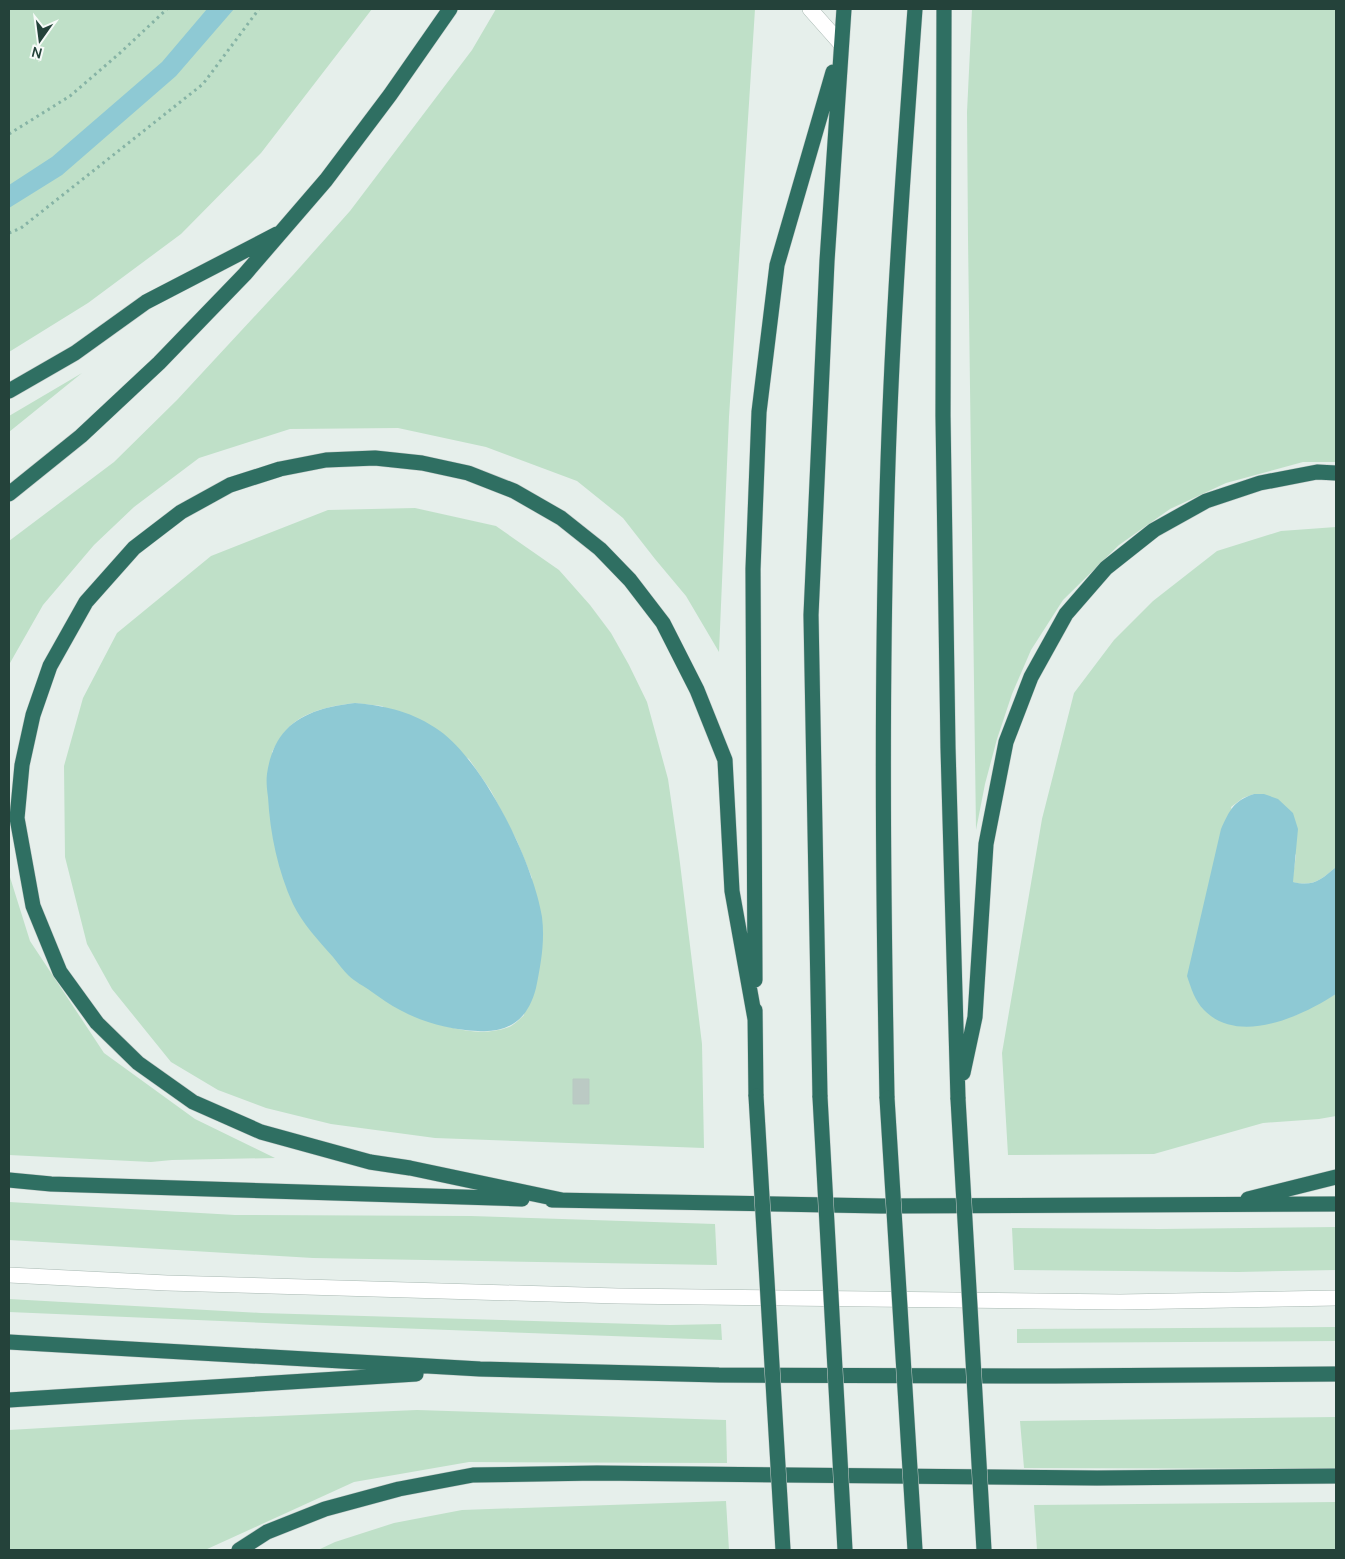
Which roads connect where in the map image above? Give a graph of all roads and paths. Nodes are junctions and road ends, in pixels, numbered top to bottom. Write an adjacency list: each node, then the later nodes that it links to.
1 (168, 9): 9 (path)
2 (258, 9): 11 (path)
3 (450, 9): 10 (highway)
4 (810, 9): 8 (lane)
5 (844, 9): 8 (highway)
6 (915, 9): 32 (highway, bridge)
7 (944, 9): 16 (highway)
8 (841, 44): 15 (highway); 31 (highway, bridge)
9 (9, 134)
10 (285, 229): 12 (highway); 14 (highway)
11 (9, 233)
12 (9, 391)
13 (1336, 473): 16 (highway)
14 (9, 494)
15 (756, 1019): 19 (highway); 30 (highway, bridge)
16 (958, 1099): 33 (highway, bridge)
17 (1336, 1177): 21 (highway)
18 (9, 1180): 19 (highway)
19 (562, 1200): 21 (highway)
20 (1336, 1204): 21 (highway)
21 (1224, 1205)
22 (9, 1275): 23 (lane)
23 (1336, 1298)
24 (9, 1342): 25 (highway)
25 (480, 1369): 26 (highway); 27 (highway)
26 (1336, 1374)
27 (9, 1400)
28 (1336, 1476): 29 (highway)
29 (239, 1550)
30 (783, 1550)
31 (845, 1550)
32 (915, 1550)
33 (984, 1550)

